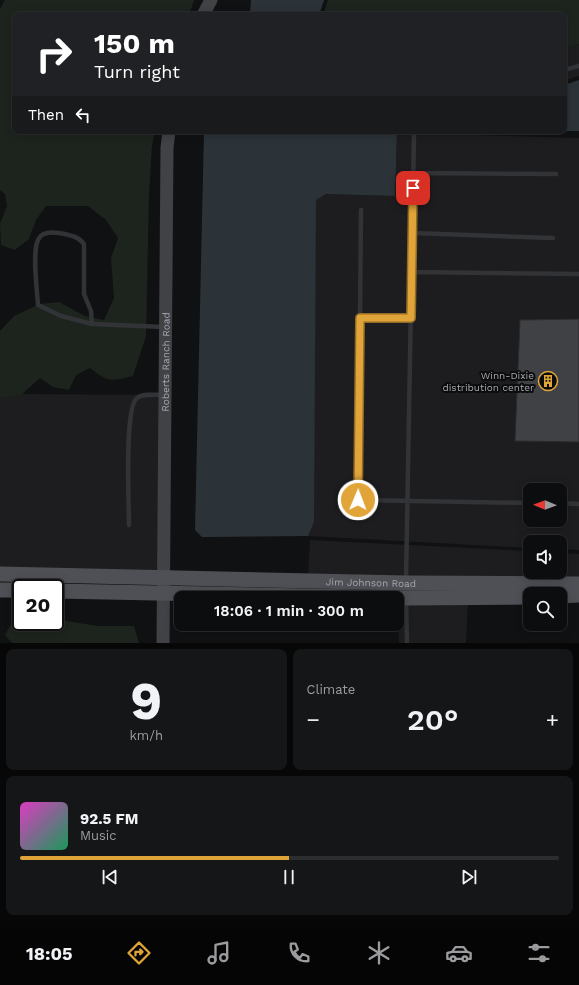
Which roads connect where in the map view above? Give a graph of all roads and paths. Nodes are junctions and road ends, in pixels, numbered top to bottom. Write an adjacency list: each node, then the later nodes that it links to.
1 (211, 0): 2 (street)
2 (205, 12)
3 (579, 66): 4 (lane)
4 (567, 69)
5 (169, 134): 17 (street, Roberts Ranch Road)
6 (414, 134): 7 (lane)
7 (413, 173): 8 (lane); 10 (lane)
8 (556, 174)
9 (361, 210): 14 (lane)
10 (412, 233): 11 (lane); 12 (lane)
11 (553, 238)
12 (411, 272): 13 (lane); 15 (lane)
13 (579, 274)
14 (360, 318): 15 (lane); 19 (lane)
15 (411, 318): 19 (lane)
16 (92, 324): 16 (lane); 17 (lane)
17 (164, 327): 18 (street, Roberts Ranch Road)
18 (164, 395): 23 (lane); 26 (street, Roberts Ranch Road)
19 (407, 501): 20 (lane); 30 (lane)
20 (523, 503)
21 (567, 504): 22 (lane)
22 (579, 504)
23 (129, 524)
24 (0, 574): 26 (main road)
25 (579, 584): 30 (main road, Jim Johnson Road)
26 (163, 586): 29 (main road); 30 (main road, Jim Johnson Road); 30 (main road, Jim Johnson Road); 34 (street, Roberts Ranch Road)
27 (0, 590): 28 (main road)
28 (12, 590)
29 (64, 590)
30 (406, 591): 33 (main road, Jim Johnson Road); 35 (lane)
31 (579, 595): 32 (main road)
32 (567, 596)
33 (523, 597)
34 (163, 643)
35 (407, 643)

